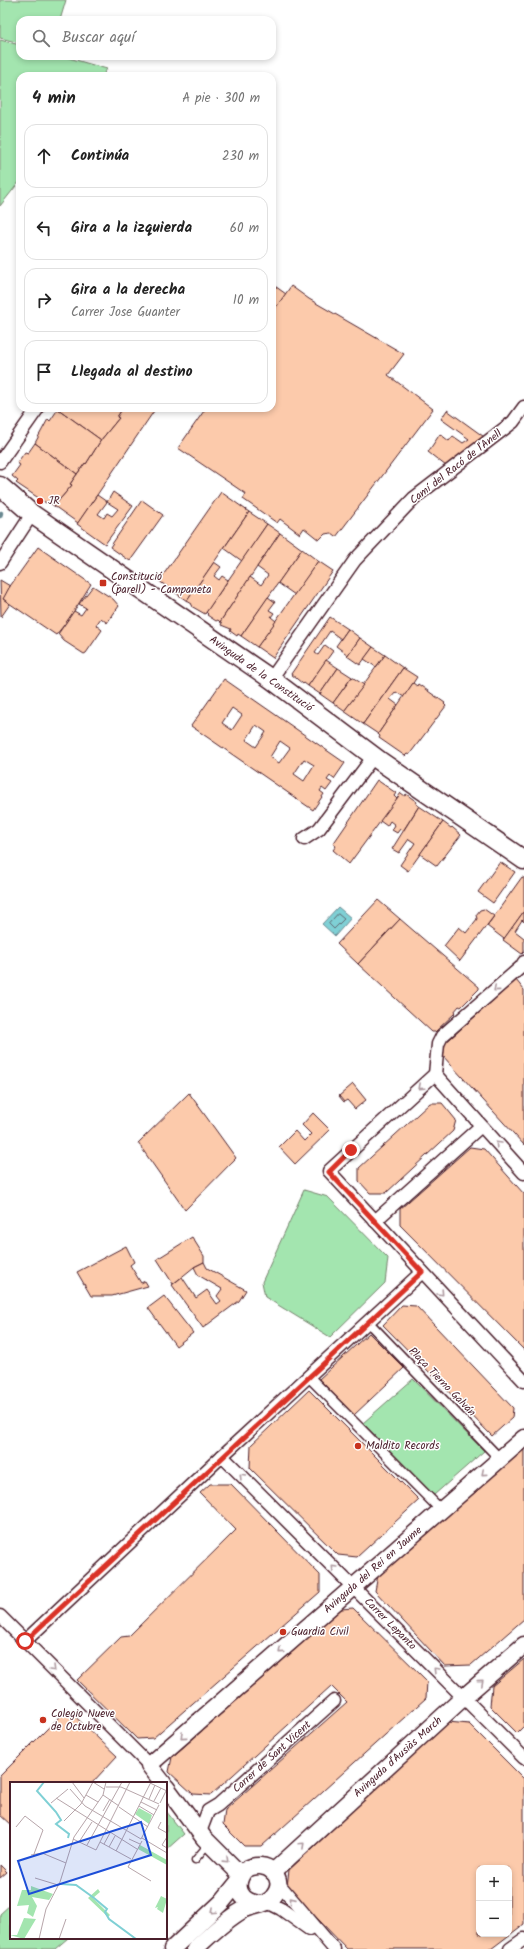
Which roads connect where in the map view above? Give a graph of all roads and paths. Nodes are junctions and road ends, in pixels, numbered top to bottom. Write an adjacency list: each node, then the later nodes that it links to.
1 (524, 407): 7 (street, Camí del Racó de l'Anell)
2 (35, 412): 3 (street)
3 (0, 462)
4 (0, 486): 5 (main road, Avinguda de la Constitució)
5 (32, 514): 6 (street); 7 (main road, Avinguda de la Constitució)
6 (0, 563)
7 (271, 680): 8 (main road, Avinguda de la Constitució)
8 (374, 756): 9 (street); 10 (main road, Avinguda de la Constitució)
9 (304, 839)
10 (524, 860)
11 (523, 967): 12 (street, one-way to 12)
12 (435, 1074): 13 (street); 15 (street, one-way to 15)
13 (481, 1126): 14 (street, one-way to 13); 15 (street)
14 (524, 1172)
15 (375, 1221): 16 (street)
16 (422, 1272): 17 (street); 19 (street, one-way to 19)
17 (368, 1322): 18 (street); 22 (street, Plaça Tierno Galván)
18 (309, 1377): 21 (street); 23 (street)
19 (524, 1381)
20 (524, 1438): 22 (street, Avinguda del Rei en Jaume)
21 (222, 1456): 24 (street, Carrer Lepanto, one-way to 21); 26 (street)
22 (500, 1459): 23 (street, Avinguda del Rei en Jaume, one-way to 23)
23 (441, 1510): 24 (street, Avinguda del Rei en Jaume)
24 (354, 1587): 28 (street, Carrer Lepanto, one-way to 24); 31 (street, Avinguda del Rei en Jaume, one-way to 31)
25 (0, 1616): 26 (street)
26 (25, 1641): 31 (street, one-way to 31)
27 (524, 1645): 28 (street, Avinguda d'Ausiàs March, one-way to 27)
28 (464, 1698): 30 (street, Carrer Lepanto); 38 (street, Avinguda d'Ausiàs March, one-way to 28)
29 (334, 1701): 35 (street, Carrer de Sant Vicent)
30 (524, 1757)
31 (149, 1765): 32 (street)
32 (162, 1782)
33 (167, 1787): 34 (street)
34 (186, 1811): 35 (street); 36 (street)
35 (208, 1811): 36 (street)
36 (204, 1838): 37 (lane); 39 (street, one-way to 39)
37 (195, 1860)
38 (276, 1877): 39 (street); 40 (street); 41 (street, one-way to 38)
39 (240, 1878): 40 (street); 44 (street, one-way to 44)
40 (264, 1903): 41 (street); 43 (street)
41 (323, 1939): 45 (street)
42 (524, 1939): 46 (street)
43 (196, 1948)
44 (172, 1949)
45 (334, 1949)
46 (510, 1949)

